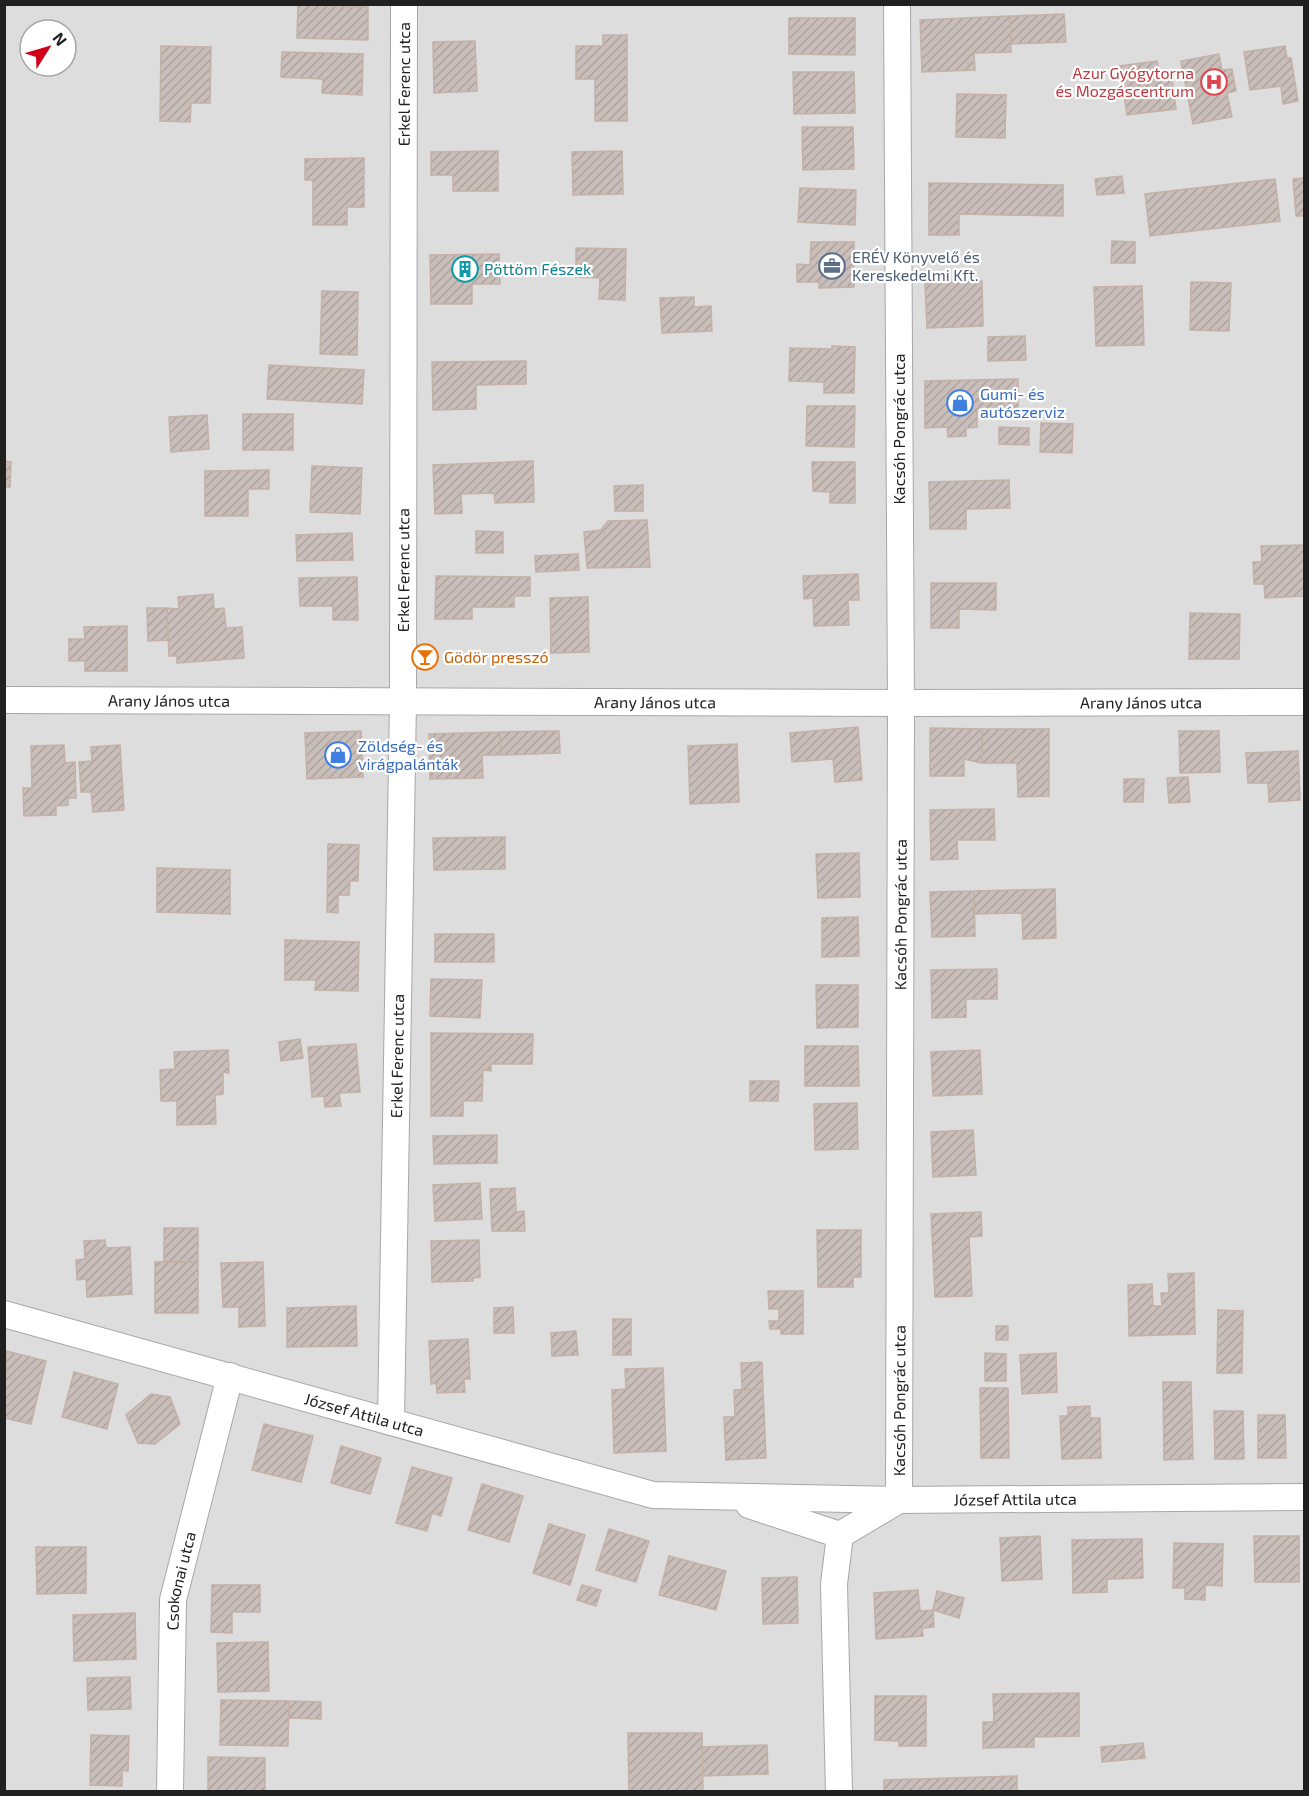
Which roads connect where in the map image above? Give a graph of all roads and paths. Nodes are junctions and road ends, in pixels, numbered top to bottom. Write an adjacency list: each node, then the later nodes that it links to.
1 (404, 4): 4 (street, Erkel Ferenc utca)
2 (897, 4): 6 (street, Kacsóh Pongrác utca)
3 (4, 700): 4 (street, Arany János utca)
4 (403, 701): 6 (street, Arany János utca); 9 (street, Erkel Ferenc utca)
5 (1305, 702): 6 (street, Arany János utca)
6 (901, 703): 12 (street, Kacsóh Pongrác utca)
7 (4, 1314): 8 (street, József Attila utca)
8 (230, 1376): 9 (street, József Attila utca); 14 (street, Csokonai utca)
9 (392, 1422): 10 (street, József Attila utca)
10 (726, 1497): 12 (street, József Attila utca); 13 (street, József Attila utca)
11 (1305, 1497): 12 (street, József Attila utca)
12 (899, 1500): 13 (street, Kacsóh Pongrác utca)
13 (840, 1535): 15 (street)
14 (170, 1791)
15 (839, 1791)

